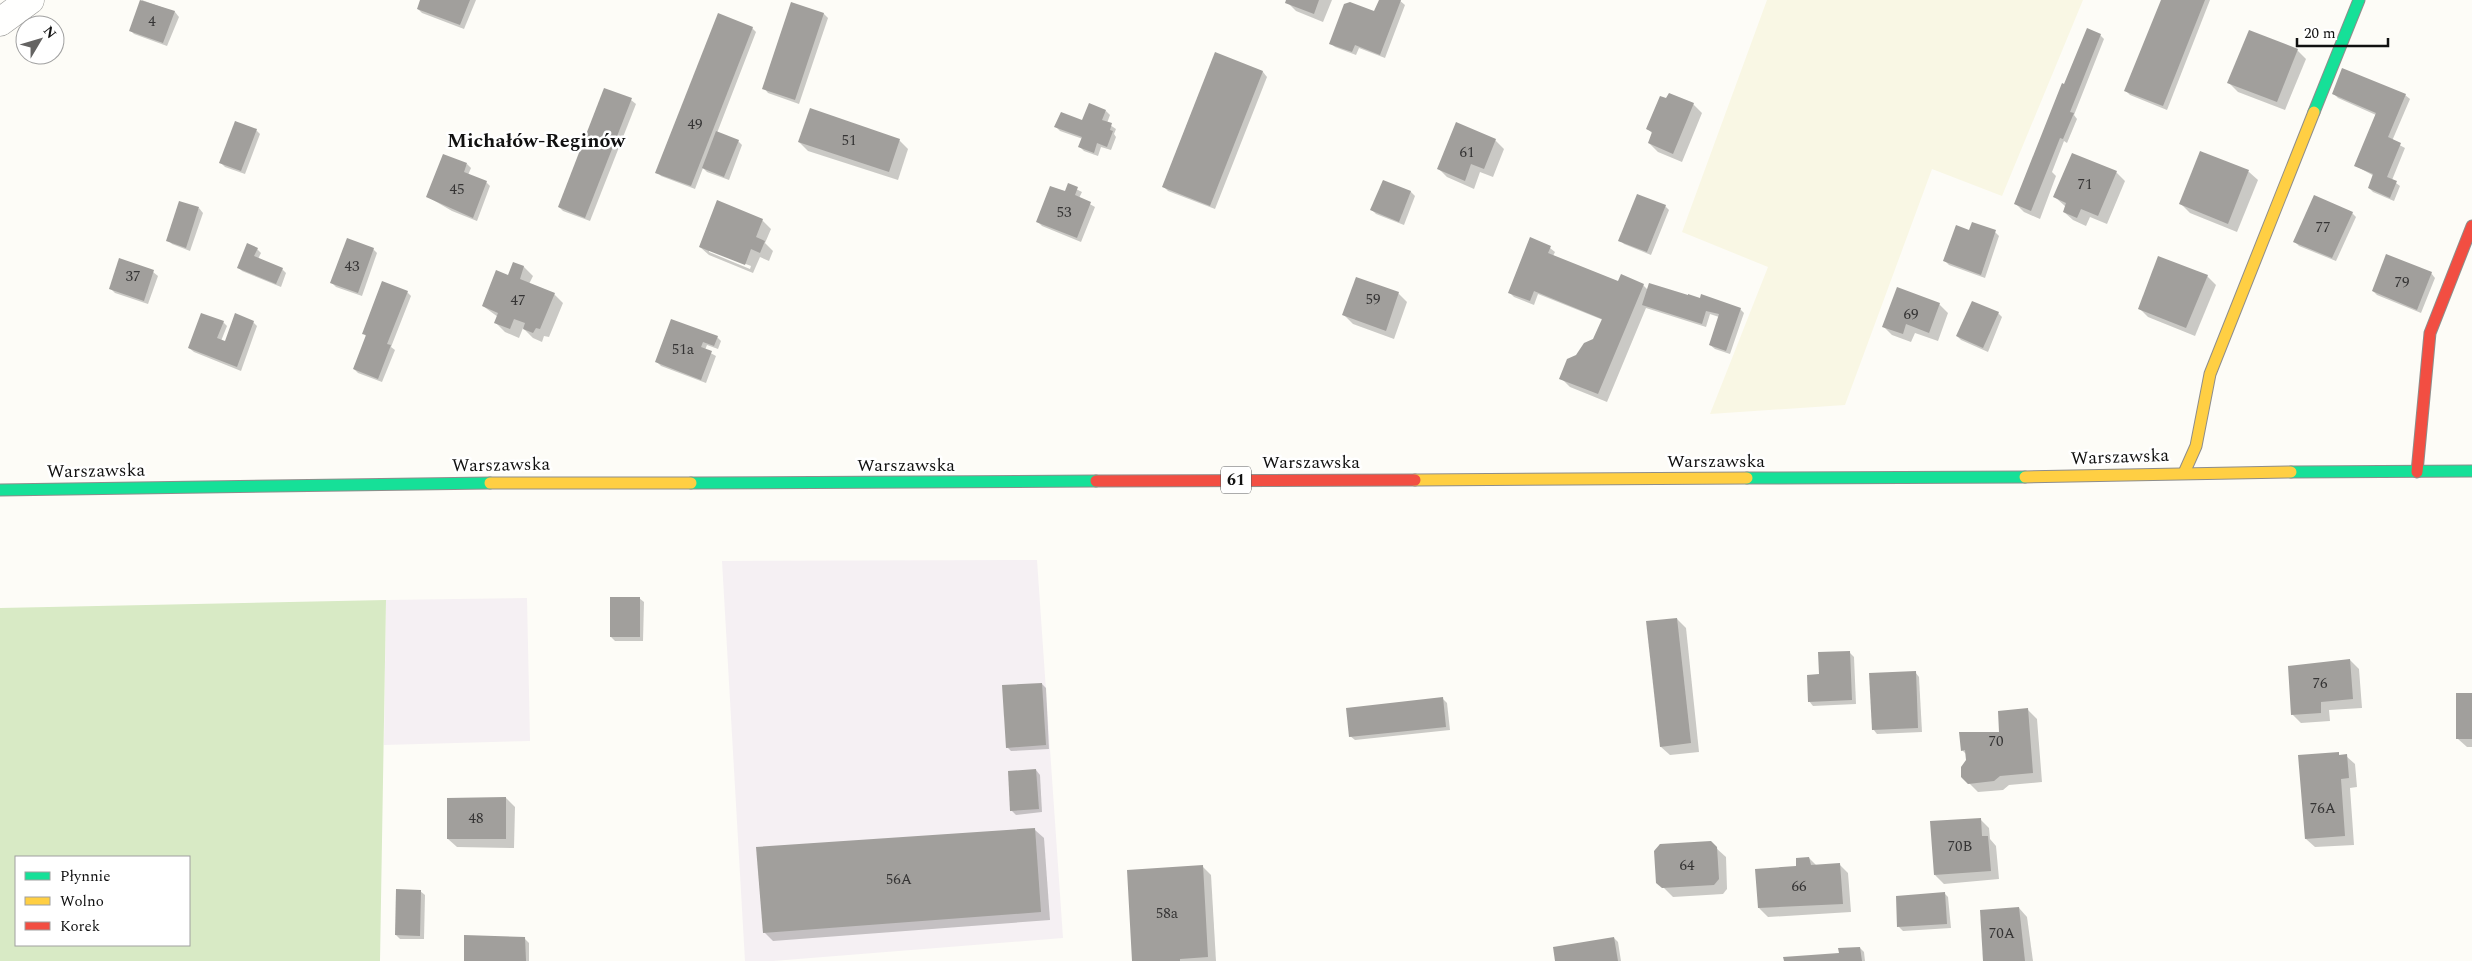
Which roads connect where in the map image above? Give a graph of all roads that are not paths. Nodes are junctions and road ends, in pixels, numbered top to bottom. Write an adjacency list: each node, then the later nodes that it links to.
1 (30, 0): 3 (street)
2 (2359, 0): 7 (main road)
3 (0, 22)
4 (2472, 226): 6 (main road)
5 (2472, 471): 6 (main road, Warszawska / 61)
6 (2417, 472): 7 (main road, Warszawska / 61)
7 (2184, 473): 8 (main road, Warszawska / 61)
8 (0, 490)

